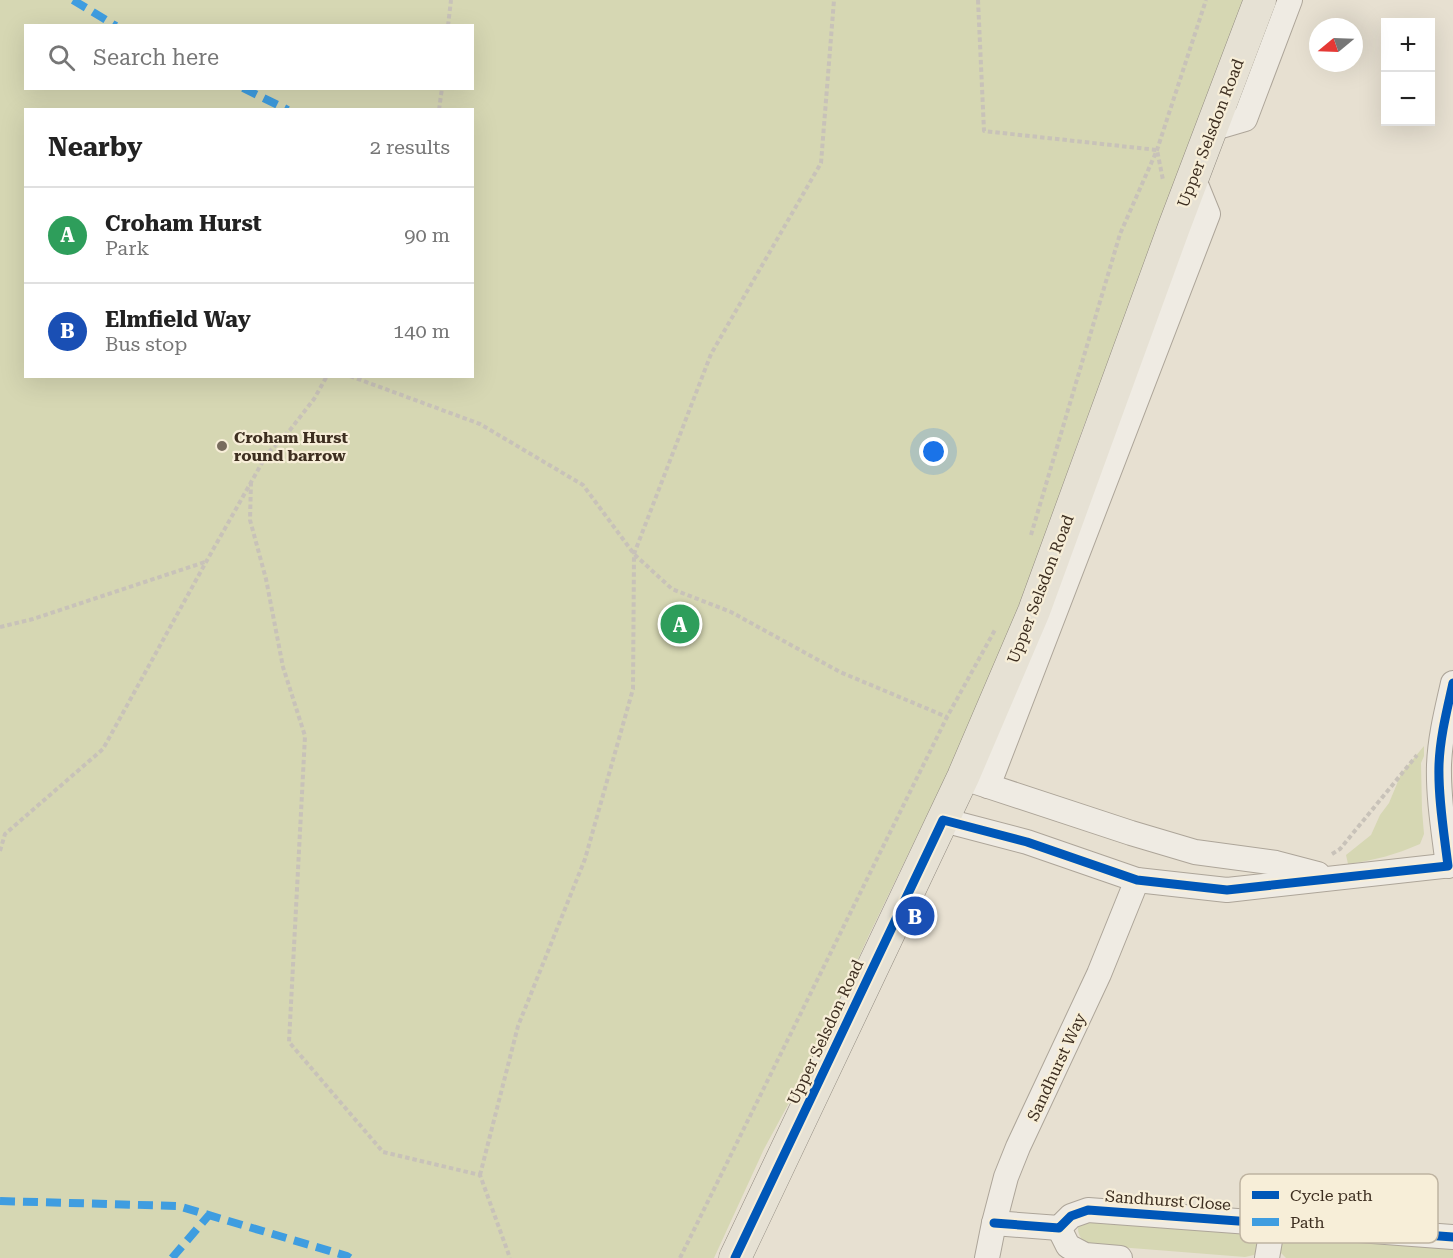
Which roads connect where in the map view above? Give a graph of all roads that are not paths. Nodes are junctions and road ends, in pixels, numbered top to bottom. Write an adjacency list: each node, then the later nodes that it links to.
1 (1260, 0): 3 (main road, Upper Selsdon Road)
2 (1290, 0): 3 (street)
3 (1211, 129): 5 (main road, Upper Selsdon Road)
4 (1453, 683): 7 (street)
5 (976, 781): 6 (main road, Upper Selsdon Road); 8 (street)
6 (943, 820): 9 (street); 16 (main road, Upper Selsdon Road)
7 (1451, 866): 8 (street)
8 (1332, 878): 9 (street)
9 (1137, 880): 11 (street, Sandhurst Way)
10 (1240, 1221): 12 (street, Sandhurst Close)
11 (994, 1223): 12 (street); 17 (street, Sandhurst Way)
12 (1059, 1228): 18 (street)
13 (1438, 1236): 14 (street, Sandhurst Close)
14 (1453, 1237)
15 (1270, 1243): 19 (street)
16 (735, 1258)
17 (987, 1258)
18 (1120, 1258)
19 (1267, 1258)

